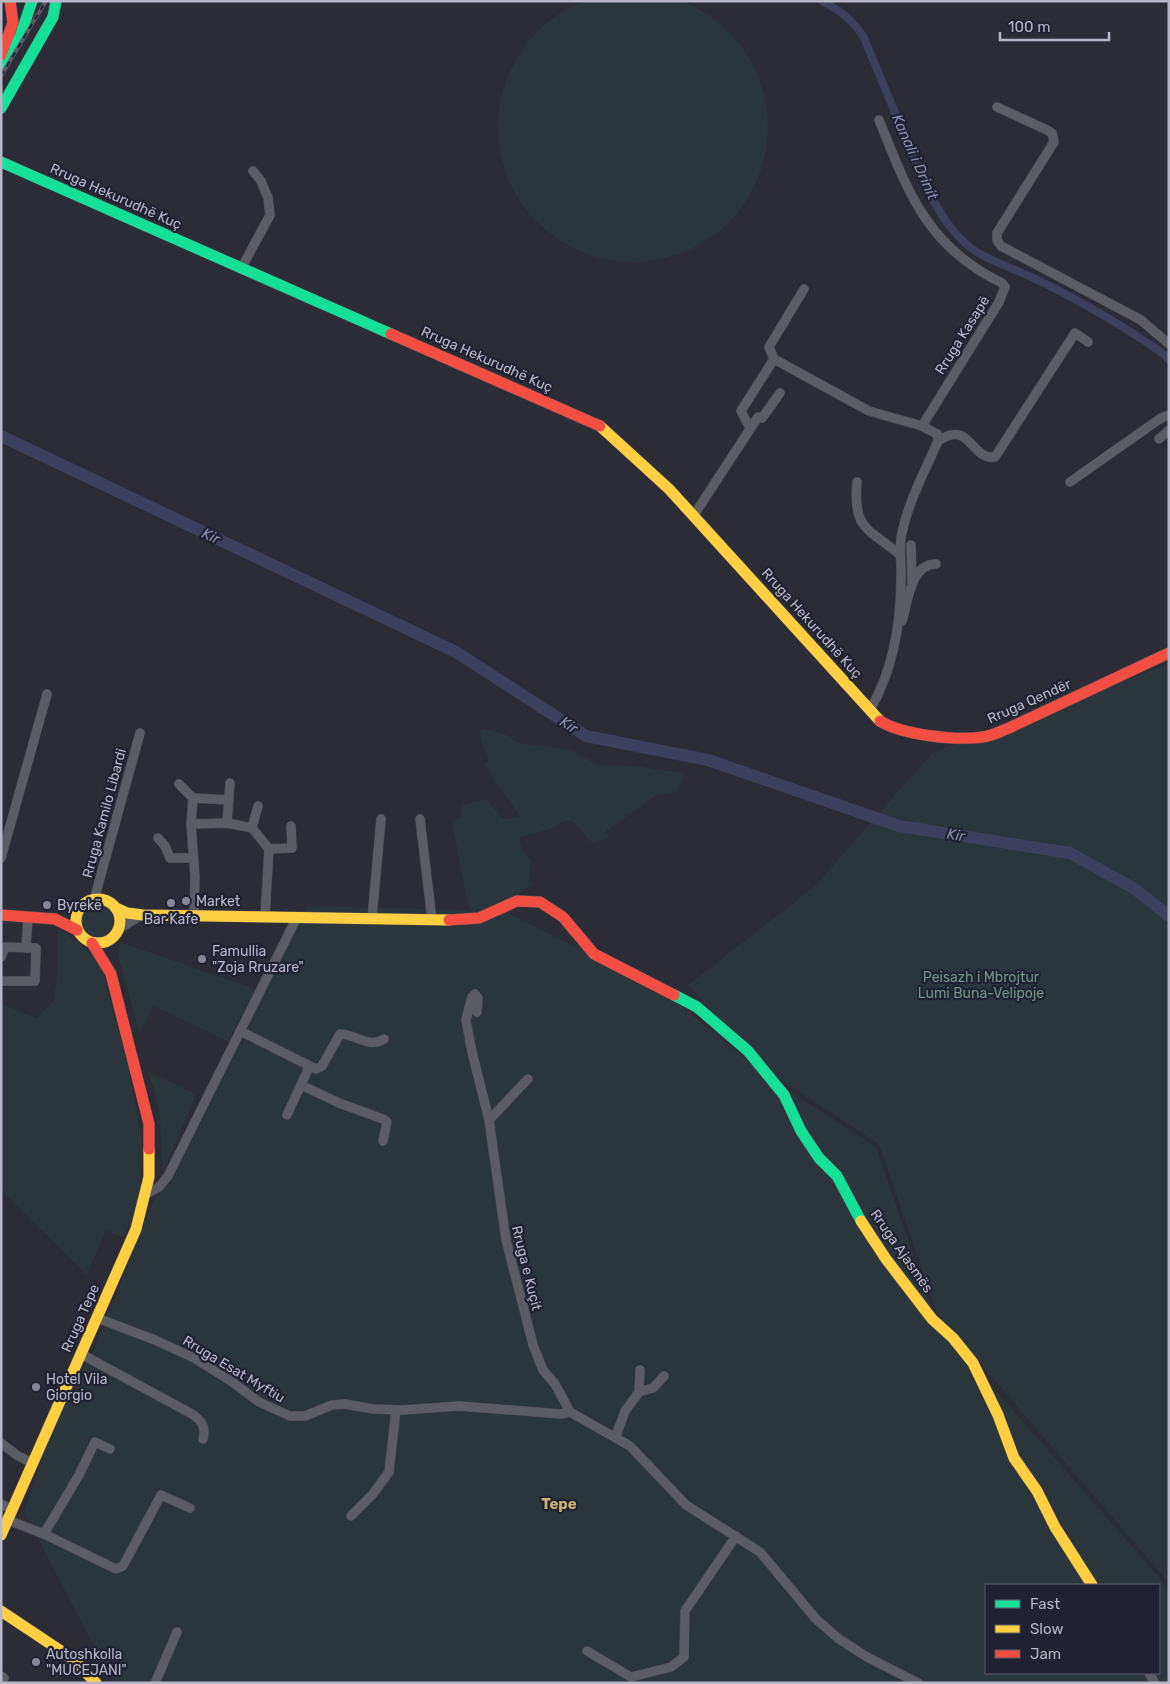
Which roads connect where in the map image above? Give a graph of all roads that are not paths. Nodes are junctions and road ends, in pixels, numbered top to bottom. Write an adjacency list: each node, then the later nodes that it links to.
1 (10, 1): 4 (street)
2 (32, 1): 5 (street)
3 (56, 1): 7 (street)
4 (1, 56)
5 (1, 65)
6 (998, 107): 14 (street)
7 (1, 108)
8 (879, 120): 18 (street, Rruga Kasapë)
9 (1, 162): 11 (street, Rruga Hekurudhë Kuç)
10 (253, 170): 11 (street)
11 (242, 267): 25 (street, Rruga Hekurudhë Kuç)
12 (804, 289): 15 (street)
13 (1088, 342): 22 (street)
14 (1169, 344)
15 (774, 359): 18 (street); 19 (street)
16 (780, 393): 19 (street)
17 (1169, 416): 24 (street)
18 (922, 426): 22 (street)
19 (750, 428): 25 (street)
20 (1169, 430): 21 (street)
21 (1159, 439)
22 (938, 441): 27 (street)
23 (857, 482): 27 (street)
24 (1070, 482)
25 (694, 515): 33 (street, Rruga Hekurudhë Kuç)
26 (911, 545): 29 (street)
27 (899, 554): 30 (street)
28 (936, 564): 29 (street)
29 (912, 583): 30 (street)
30 (899, 630): 33 (street)
31 (1169, 653): 33 (street, Rruga Qendër)
32 (47, 694): 48 (street)
33 (870, 710)
34 (140, 733): 50 (street, Rruga Kamilo Libardi)
35 (230, 783): 38 (street)
36 (179, 784): 37 (street)
37 (193, 798): 38 (street); 43 (street)
38 (229, 800): 42 (street)
39 (258, 806): 45 (street)
40 (381, 819): 59 (street)
41 (420, 819): 61 (street)
42 (227, 823): 43 (street); 45 (street)
43 (191, 824): 49 (street)
44 (291, 826): 47 (street)
45 (252, 828): 47 (street)
46 (158, 838): 49 (street)
47 (268, 849): 56 (street)
48 (1, 858)
49 (192, 858): 53 (street)
50 (94, 900): 51 (street); 52 (street)
51 (116, 908): 55 (street); 63 (street)
52 (79, 911): 60 (street); 62 (street)
53 (194, 914): 55 (street); 56 (street)
54 (1, 915): 57 (street)
55 (138, 916): 63 (street)
56 (265, 916): 58 (street)
57 (28, 917): 60 (street); 65 (street)
58 (297, 917): 59 (street); 70 (street)
59 (372, 918): 61 (street)
60 (55, 919): 62 (street)
61 (432, 920): 98 (street, Rruga Ajasmës)
62 (78, 930): 64 (street)
63 (117, 932): 64 (street); 67 (street, Rruga Tepe)
64 (92, 943): 67 (street, Rruga Tepe)
65 (26, 948): 66 (street); 68 (street)
66 (1, 957)
67 (109, 967): 78 (street, Rruga Tepe)
68 (1, 981)
69 (477, 1012): 76 (street, Rruga e Kuçit)
70 (240, 1031): 72 (street); 78 (street)
71 (384, 1039): 72 (street)
72 (309, 1066): 74 (street)
73 (528, 1079): 76 (street)
74 (301, 1085): 75 (street); 77 (street)
75 (287, 1115)
76 (489, 1120): 85 (street, Rruga e Kuçit)
77 (383, 1141)
78 (146, 1194): 79 (street, Rruga Tepe)
79 (97, 1318): 80 (street, Rruga Tepe); 84 (street, Rruga Esat Myftiu)
80 (81, 1354): 87 (street); 90 (street, Rruga Tepe)
81 (640, 1370): 83 (street)
82 (664, 1376): 83 (street)
83 (639, 1392): 86 (street)
84 (396, 1410): 85 (street, Rruga Esat Myftiu); 94 (street)
85 (570, 1412): 86 (street)
86 (616, 1436): 97 (street)
87 (203, 1439)
88 (1, 1443): 90 (street)
89 (110, 1449): 95 (street)
90 (33, 1463): 93 (street, Rruga Tepe)
91 (1, 1504): 93 (street)
92 (190, 1508): 95 (street)
93 (10, 1515): 95 (street); 96 (street, Rruga Tepe)
94 (351, 1516)
95 (44, 1534)
96 (1, 1535)
97 (736, 1536): 102 (street); 105 (street)
98 (1091, 1584)
99 (3, 1610): 103 (street)
100 (177, 1632): 104 (street)
101 (586, 1651): 102 (street)
102 (631, 1680)
103 (96, 1683)
104 (155, 1683)
105 (918, 1683)

